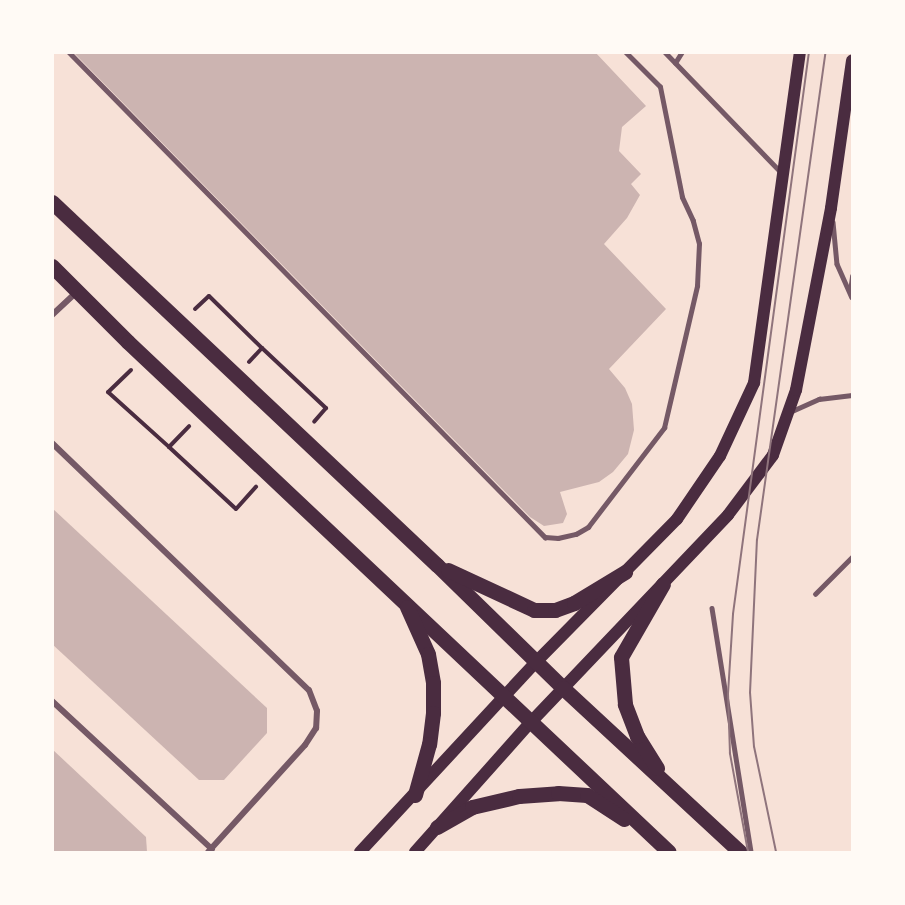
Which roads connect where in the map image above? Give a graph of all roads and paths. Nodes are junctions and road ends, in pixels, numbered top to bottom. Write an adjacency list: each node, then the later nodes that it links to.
1 (69, 52): 2 (lane)
2 (625, 52)
3 (665, 52): 7 (lane)
4 (682, 52): 7 (lane)
5 (800, 52): 8 (main road)
6 (852, 60): 10 (main road)
7 (675, 63): 8 (lane)
8 (784, 174): 28 (main road)
9 (52, 202): 27 (main road)
10 (831, 208): 14 (lane); 22 (main road)
11 (52, 266): 13 (main road)
12 (852, 276): 14 (lane)
13 (78, 291): 16 (street); 18 (main road)
14 (850, 291): 15 (lane)
15 (852, 297)
16 (52, 315)
17 (262, 348): 21 (path)
18 (144, 356): 19 (path); 25 (main road)
19 (108, 392)
20 (852, 395): 22 (lane)
21 (326, 408)
22 (788, 413): 29 (main road)
23 (52, 443): 42 (street)
24 (169, 447): 25 (path)
25 (268, 474): 31 (main road)
26 (852, 557): 30 (lane)
27 (437, 565): 28 (main road); 33 (main road)
28 (625, 572): 33 (main road)
29 (663, 584): 34 (main road); 38 (main road)
30 (815, 594)
31 (405, 602): 35 (main road); 39 (main road)
32 (712, 608): 47 (lane)
33 (536, 662): 34 (main road); 35 (main road)
34 (563, 688): 37 (main road); 38 (main road)
35 (506, 696): 37 (main road); 39 (main road)
36 (52, 701): 42 (street)
37 (531, 722): 40 (main road); 41 (main road)
38 (666, 783): 46 (main road)
39 (415, 795): 43 (main road)
40 (437, 827): 41 (main road); 44 (main road)
41 (654, 839): 45 (main road)
42 (210, 851)
43 (360, 852)
44 (415, 852)
45 (669, 852)
46 (740, 852)
47 (751, 852)

